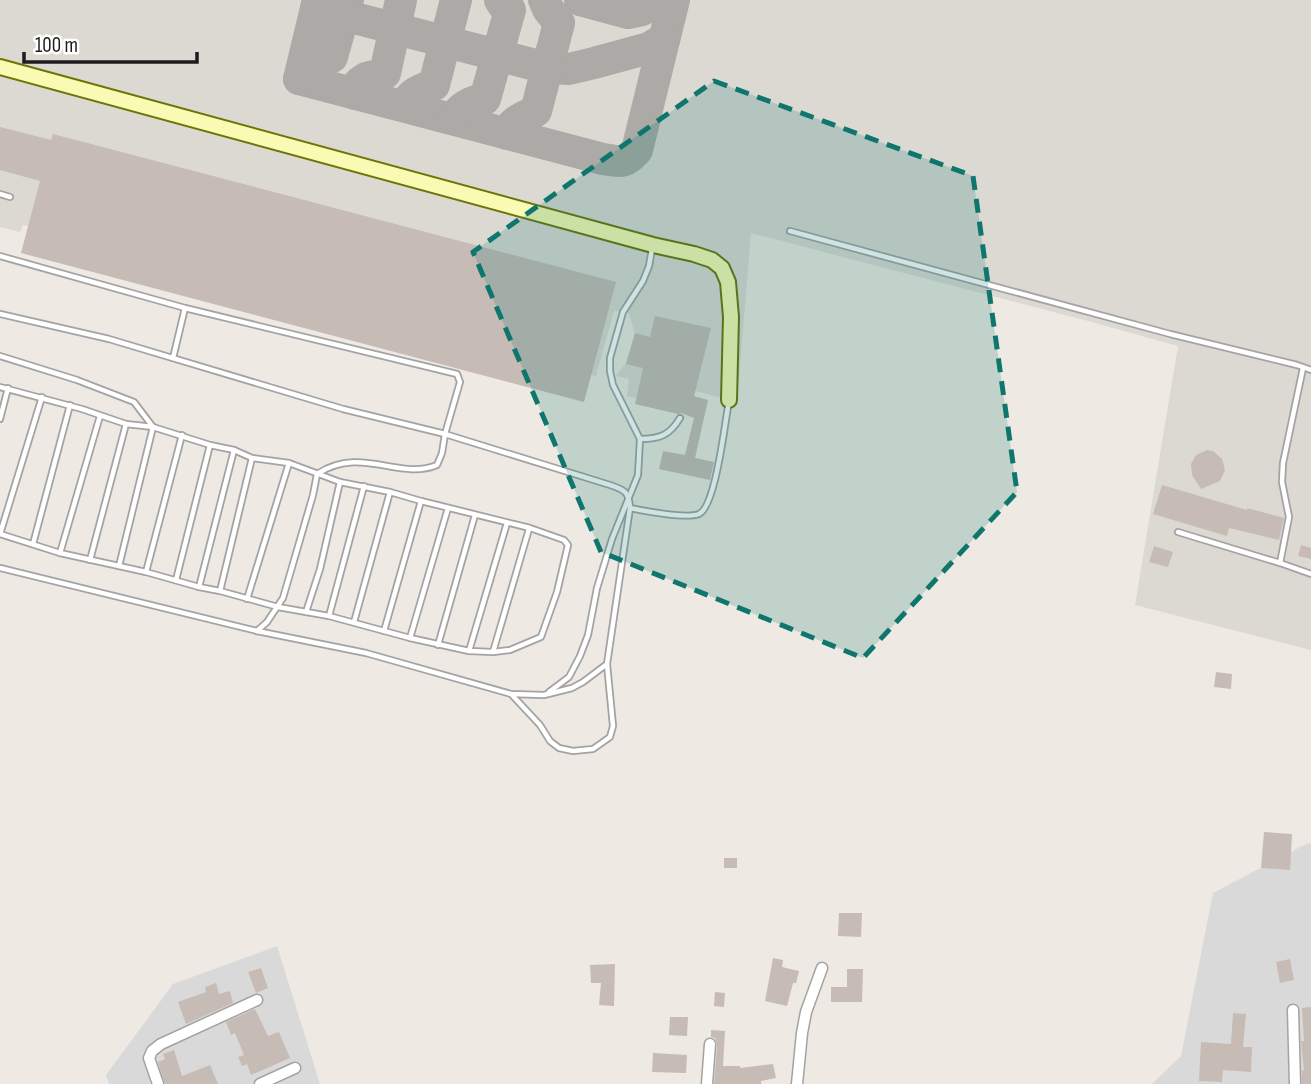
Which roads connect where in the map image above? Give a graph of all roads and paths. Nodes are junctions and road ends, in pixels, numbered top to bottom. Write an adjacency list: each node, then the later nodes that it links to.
1 (0, 67): 5 (street)
2 (0, 194): 3 (lane)
3 (10, 197)
4 (790, 231): 11 (lane)
5 (653, 244): 16 (street); 25 (lane)
6 (0, 256): 7 (lane)
7 (185, 307): 10 (lane); 24 (lane)
8 (0, 314): 10 (lane)
9 (0, 356): 22 (lane)
10 (173, 358): 24 (lane)
11 (1303, 368): 12 (lane); 46 (lane)
12 (1311, 370)
13 (0, 387): 14 (lane)
14 (8, 388): 15 (lane); 20 (lane)
15 (42, 397): 17 (lane); 42 (lane)
16 (729, 400): 37 (lane)
17 (69, 405): 18 (lane); 43 (lane)
18 (100, 416): 21 (lane); 44 (lane)
19 (680, 418): 25 (lane)
20 (0, 419)
21 (127, 424): 22 (lane); 45 (lane)
22 (153, 427): 23 (lane); 47 (lane)
23 (182, 435): 26 (lane); 49 (lane)
24 (445, 435): 30 (lane); 34 (lane)
25 (640, 439): 34 (lane)
26 (210, 444): 27 (lane); 51 (lane)
27 (234, 450): 28 (lane); 52 (lane)
28 (252, 458): 29 (lane); 53 (lane)
29 (289, 464): 30 (lane); 54 (lane)
30 (317, 474): 31 (lane); 55 (lane)
31 (340, 482): 32 (lane); 56 (lane)
32 (364, 486): 33 (lane); 57 (lane)
33 (390, 492): 35 (lane); 58 (lane)
34 (629, 497): 37 (lane); 67 (lane)
35 (421, 501): 36 (lane); 60 (lane)
36 (448, 508): 38 (lane); 61 (lane)
37 (630, 508): 65 (lane)
38 (475, 515): 39 (lane); 62 (lane)
39 (507, 523): 40 (lane); 63 (lane)
40 (530, 528): 64 (lane); 64 (lane)
41 (1178, 533): 46 (lane)
42 (0, 534): 43 (lane)
43 (33, 544): 44 (lane)
44 (60, 553): 45 (lane)
45 (90, 560): 47 (lane)
46 (1280, 563): 50 (lane)
47 (119, 566): 49 (lane)
48 (0, 568): 59 (lane)
49 (146, 572): 51 (lane)
50 (1311, 574)
51 (176, 580): 52 (lane)
52 (199, 587): 53 (lane)
53 (220, 591): 54 (lane)
54 (247, 598): 55 (lane)
55 (278, 607): 56 (lane); 59 (lane)
56 (306, 612): 57 (lane)
57 (329, 616): 58 (lane)
58 (354, 622): 60 (lane)
59 (257, 631): 66 (lane)
60 (384, 631): 61 (lane)
61 (410, 638): 62 (lane)
62 (438, 645): 63 (lane)
63 (469, 652): 64 (lane)
64 (494, 652)
65 (607, 664): 66 (lane); 67 (lane)
66 (511, 694): 67 (lane)
67 (544, 695)
68 (822, 968): 76 (street)
69 (257, 1000): 73 (street)
70 (1293, 1010): 77 (street)
71 (709, 1044): 75 (street)
72 (295, 1068): 74 (street)
73 (158, 1084)
74 (260, 1084)
75 (707, 1084)
76 (797, 1084)
77 (1295, 1084)

